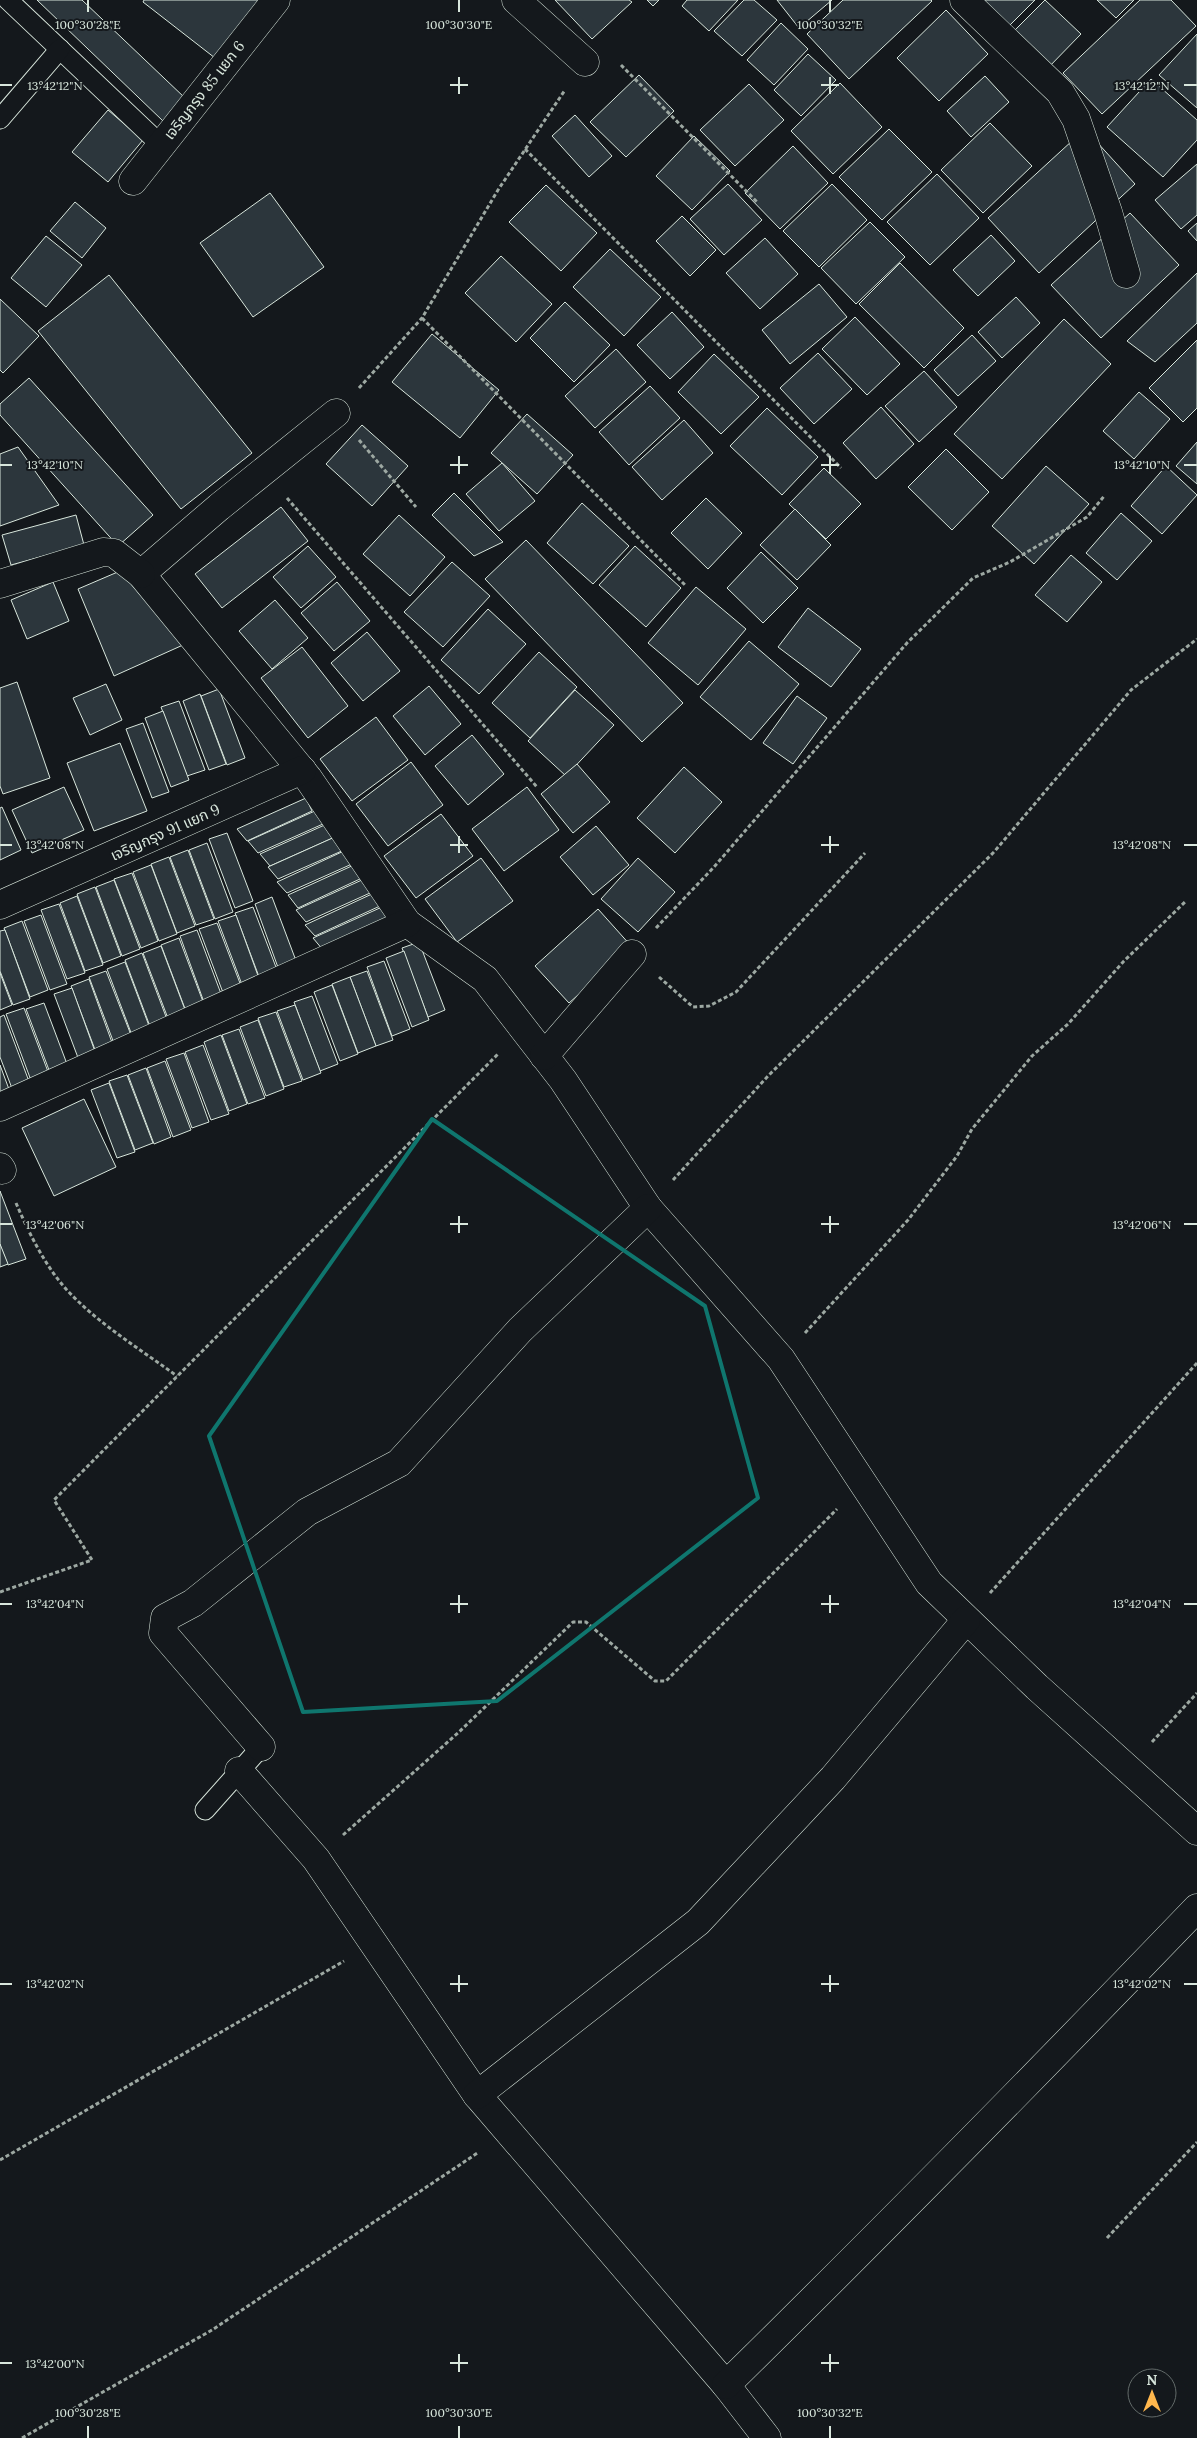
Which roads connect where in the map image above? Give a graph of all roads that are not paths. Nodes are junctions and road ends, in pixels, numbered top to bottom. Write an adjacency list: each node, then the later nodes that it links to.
1 (8, 0): 5 (lane)
2 (276, 0): 8 (street, เจริญกรุง 85 แยก 6)
3 (516, 0): 6 (street)
4 (964, 0): 10 (street)
5 (60, 49): 7 (lane); 8 (lane)
6 (585, 62)
7 (0, 119)
8 (161, 145): 9 (street, เจริญกรุง 85 แยก 6)
9 (132, 181)
10 (1126, 274)
11 (336, 413): 12 (street)
12 (141, 574): 13 (street); 14 (street)
13 (0, 584)
14 (302, 770): 15 (street, เจริญกรุง 91 แยก 9); 16 (street)
15 (0, 905)
16 (407, 923): 18 (street); 19 (street)
17 (632, 954): 18 (street)
18 (544, 1056): 20 (street)
19 (0, 1108)
20 (648, 1208): 21 (street); 22 (street)
21 (966, 1620): 25 (street); 27 (street)
22 (261, 1747): 23 (lane)
23 (239, 1771): 24 (lane); 27 (street)
24 (205, 1810)
25 (1197, 1831)
26 (1197, 1908): 28 (street)
27 (477, 2095): 28 (street)
28 (726, 2385): 29 (street)
29 (767, 2438)

